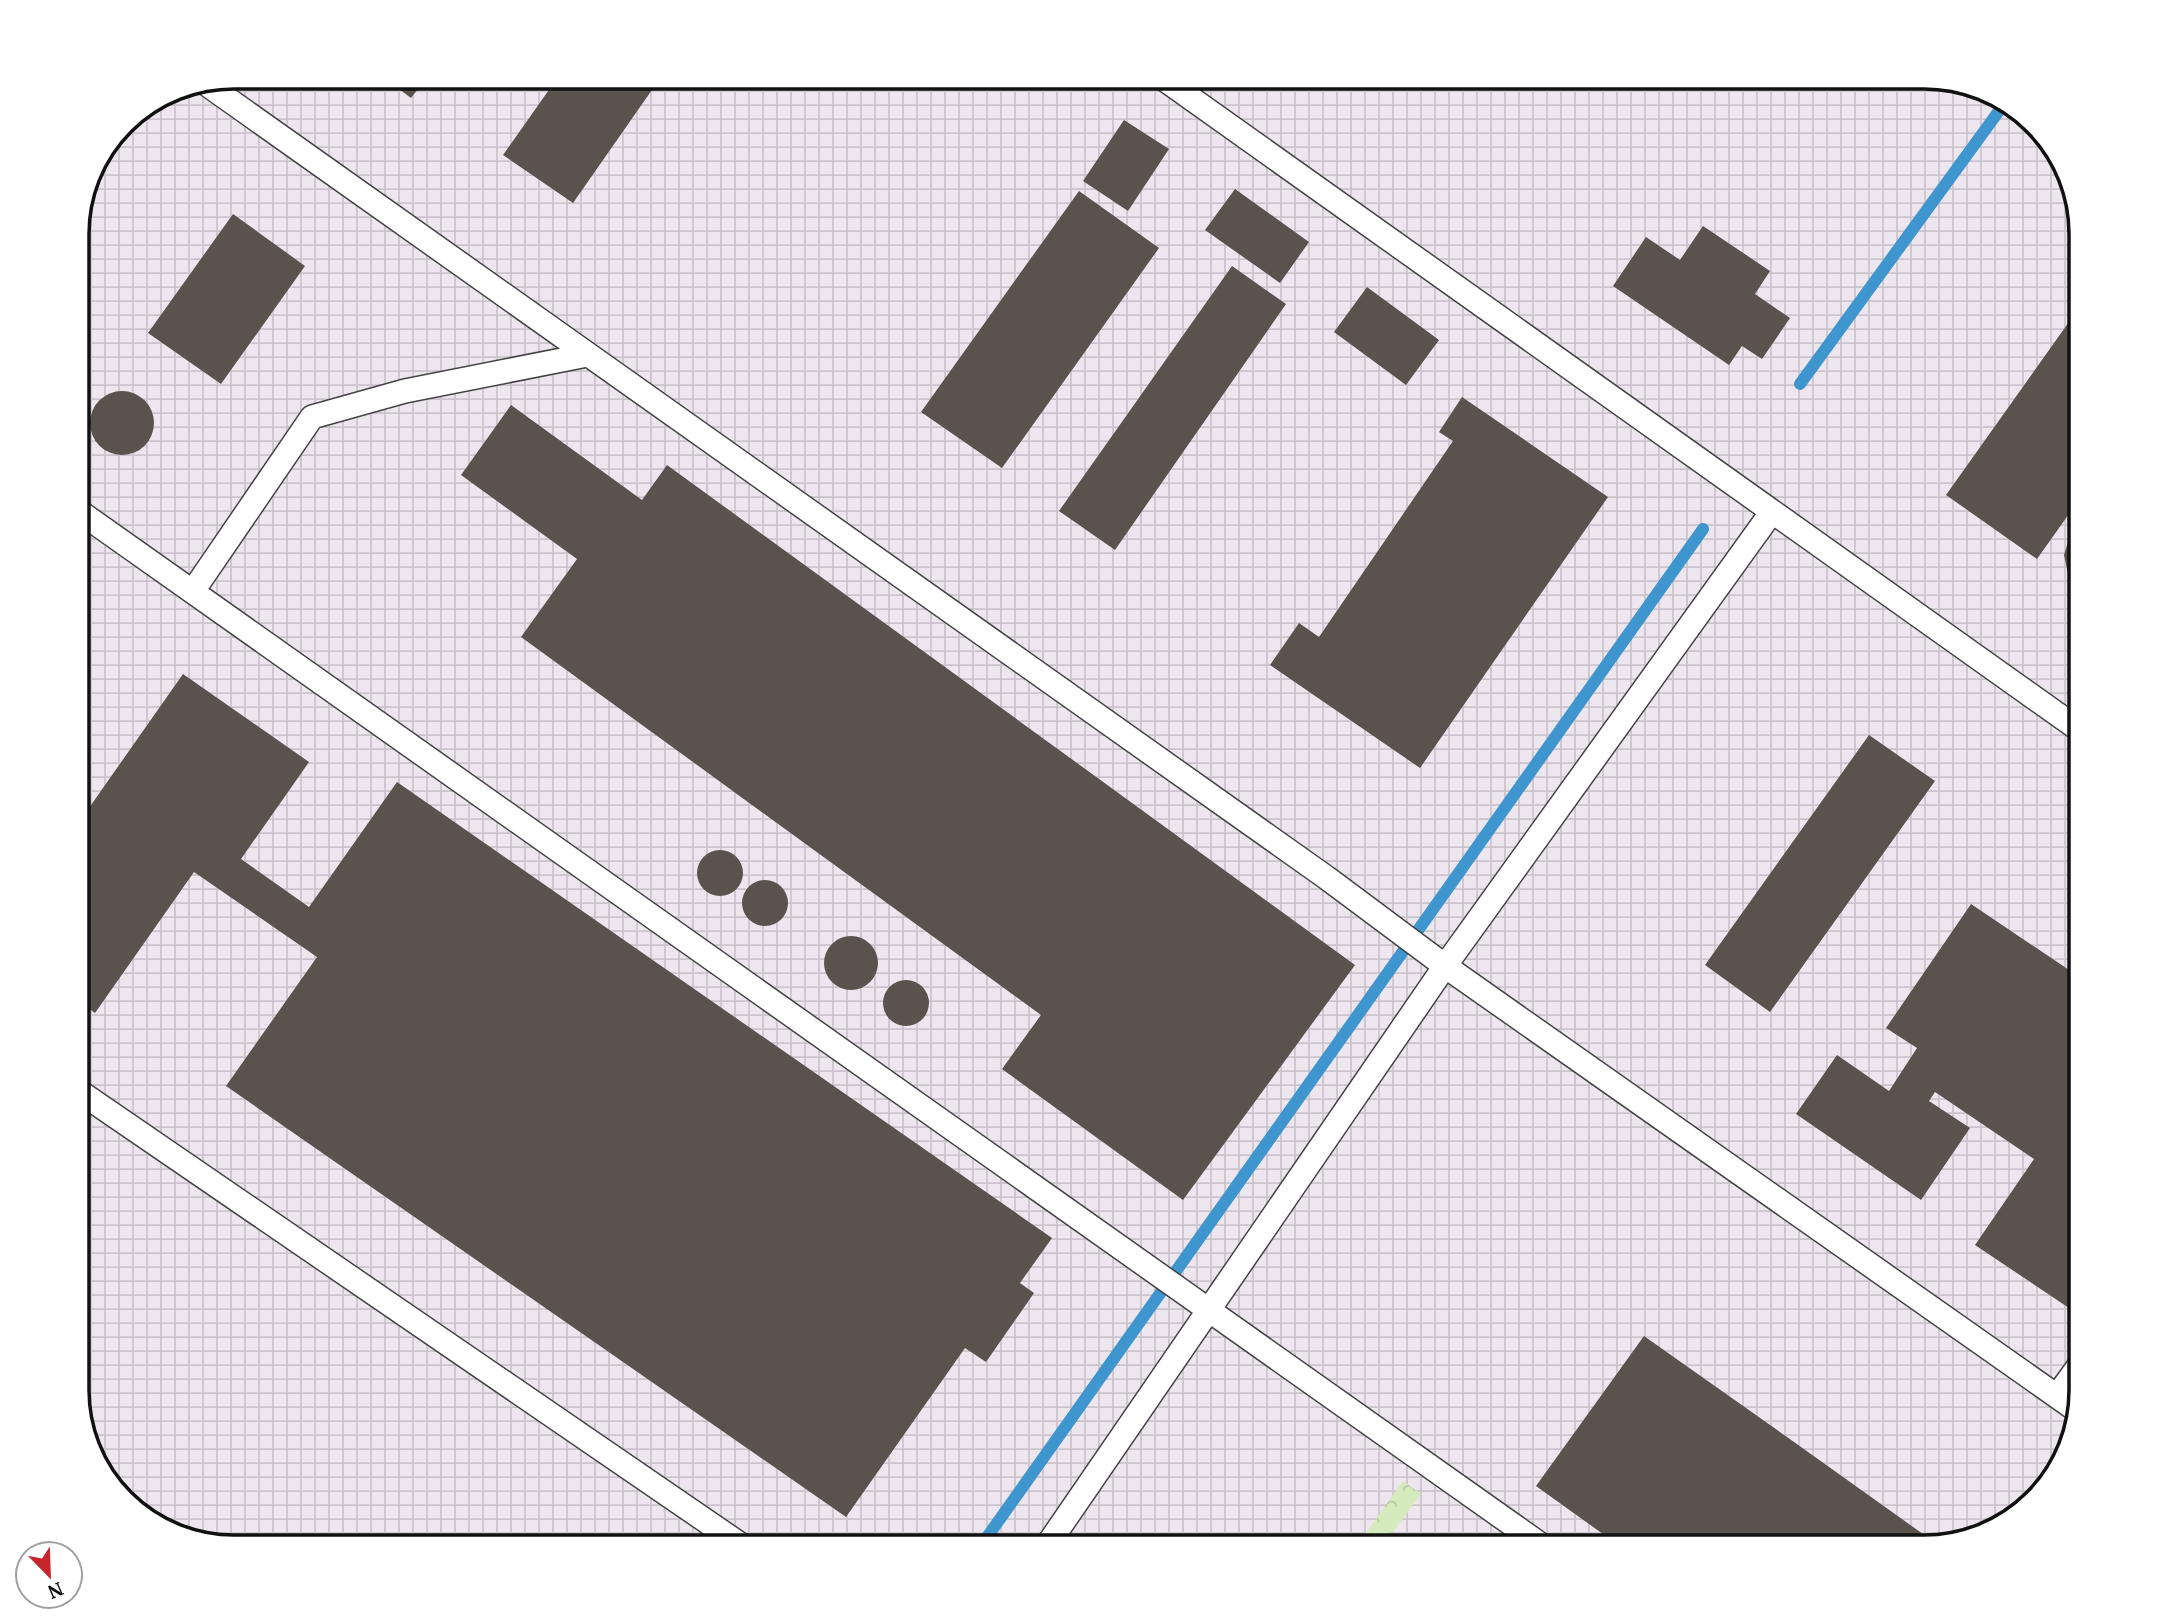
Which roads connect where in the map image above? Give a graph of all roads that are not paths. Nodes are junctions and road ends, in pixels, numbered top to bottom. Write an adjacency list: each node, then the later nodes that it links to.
1 (1178, 89): 4 (lane)
2 (215, 90): 3 (lane)
3 (587, 355): 6 (lane); 8 (lane)
4 (1771, 513): 7 (lane); 8 (lane)
5 (90, 519): 6 (lane)
6 (193, 591): 10 (lane)
7 (2069, 723)
8 (1445, 966): 10 (lane); 11 (lane)
9 (90, 1099): 12 (lane)
10 (1210, 1308): 13 (lane); 14 (lane)
11 (2066, 1402)
12 (726, 1535)
13 (1054, 1535)
14 (1527, 1535)

